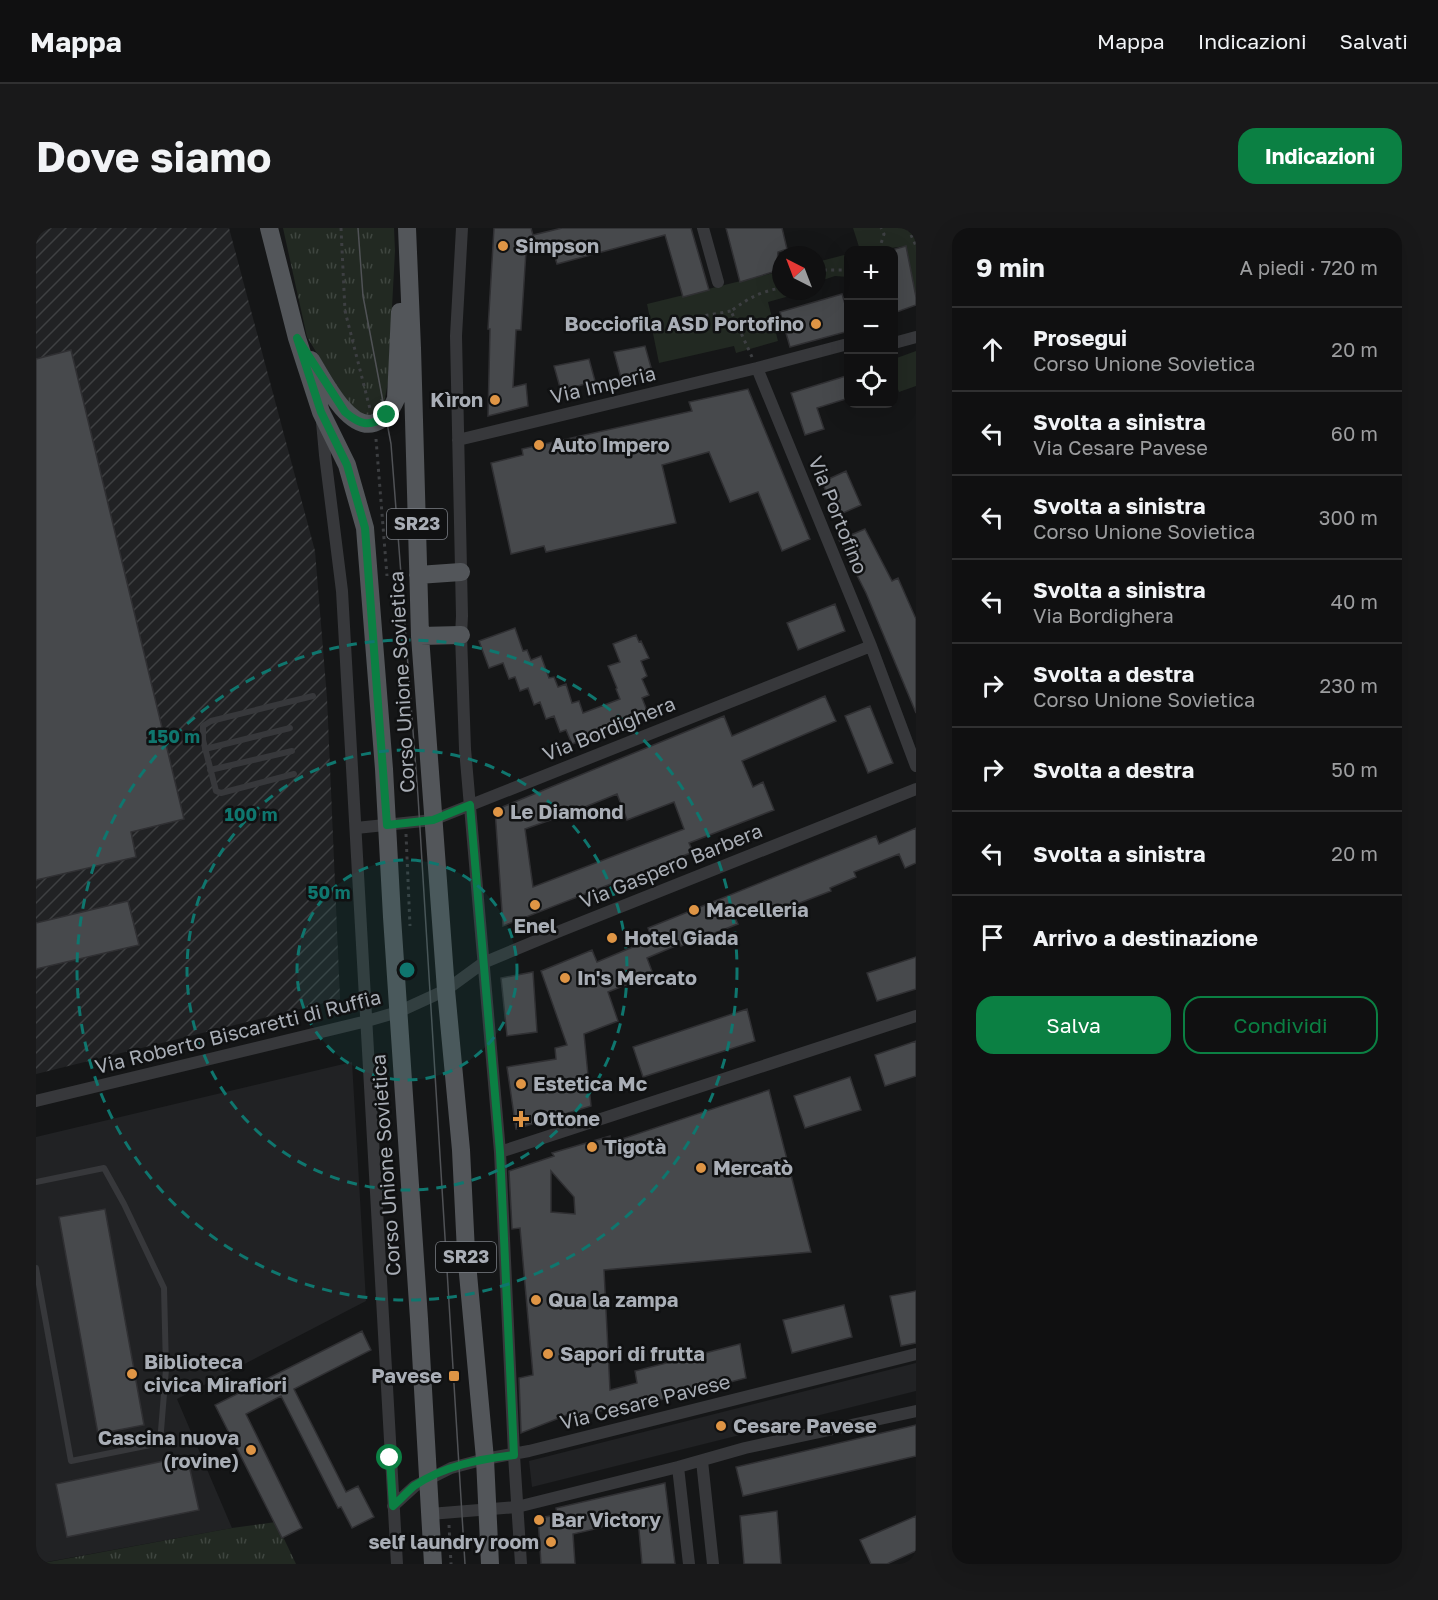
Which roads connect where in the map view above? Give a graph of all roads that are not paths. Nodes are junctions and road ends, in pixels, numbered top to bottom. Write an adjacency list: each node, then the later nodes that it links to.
1 (269, 228): 8 (main road, Corso Unione Sovietica / SR23)
2 (407, 228): 5 (main road, Corso Unione Sovietica / SR23)
3 (462, 228): 13 (street)
4 (703, 228): 6 (street)
5 (407, 250): 8 (main road); 15 (main road, Corso Unione Sovietica / SR23)
6 (718, 282)
7 (916, 337): 9 (street)
8 (297, 338): 12 (main road, Corso Unione Sovietica / SR23)
9 (898, 342)
10 (844, 345): 11 (street)
11 (757, 368): 13 (street, Via Imperia); 18 (street, Via Portofino)
12 (321, 412): 29 (main road, Corso Unione Sovietica / SR23); 30 (street, Corso Unione Sovietica)
13 (458, 440): 14 (street)
14 (460, 572): 15 (main road); 16 (street)
15 (418, 575): 17 (main road, Corso Unione Sovietica / SR23)
16 (461, 635): 17 (main road); 27 (street)
17 (420, 636): 28 (main road, Corso Unione Sovietica / SR23)
18 (871, 646): 23 (street, Via Portofino); 27 (street, Via Bordighera)
19 (313, 696): 21 (lane)
20 (290, 728): 21 (lane)
21 (205, 749): 24 (lane)
22 (292, 751): 24 (lane)
23 (916, 766)
24 (210, 770): 25 (lane)
25 (294, 774)
26 (916, 789): 31 (street, Via Gaspero Barbera)
27 (470, 805): 28 (street, Via Bordighera); 31 (street)
28 (433, 820): 29 (street, Via Bordighera); 32 (main road, Corso Unione Sovietica / SR23)
29 (387, 825): 30 (street, Via Bordighera); 33 (main road, Corso Unione Sovietica / SR23)
30 (356, 828): 35 (street, Corso Unione Sovietica)
31 (483, 963): 32 (street, Via Gaspero Barbera); 37 (street)
32 (446, 990): 33 (street, Via Roberto Biscaretti di Ruffia); 43 (main road, Corso Unione Sovietica / SR23)
33 (398, 1012): 35 (street, Via Roberto Biscaretti di Ruffia); 46 (main road, Corso Unione Sovietica / SR23)
34 (916, 1016): 37 (street)
35 (367, 1021): 36 (street, Via Roberto Biscaretti di Ruffia); 47 (street, Corso Unione Sovietica)
36 (36, 1101)
37 (500, 1152): 42 (street)
38 (36, 1182): 39 (lane)
39 (36, 1268)
40 (916, 1354): 42 (street, Via Cesare Pavese)
41 (916, 1412): 44 (street)
42 (514, 1455): 43 (street, Via Cesare Pavese); 48 (street)
43 (485, 1459): 46 (street, Via Cesare Pavese); 49 (main road, Corso Unione Sovietica / SR23)
44 (702, 1461): 45 (street); 56 (street)
45 (678, 1467): 48 (street); 55 (street)
46 (428, 1479): 47 (street, Via Cesare Pavese); 50 (main road, Corso Unione Sovietica / SR23)
47 (393, 1506): 51 (street, Corso Unione Sovietica)
48 (517, 1507): 49 (street); 54 (street)
49 (488, 1510): 50 (street); 53 (main road, Corso Unione Sovietica / SR23)
50 (430, 1514): 52 (main road, Corso Unione Sovietica / SR23)
51 (397, 1564)
52 (433, 1564)
53 (490, 1564)
54 (521, 1564)
55 (689, 1564)
56 (713, 1564)

